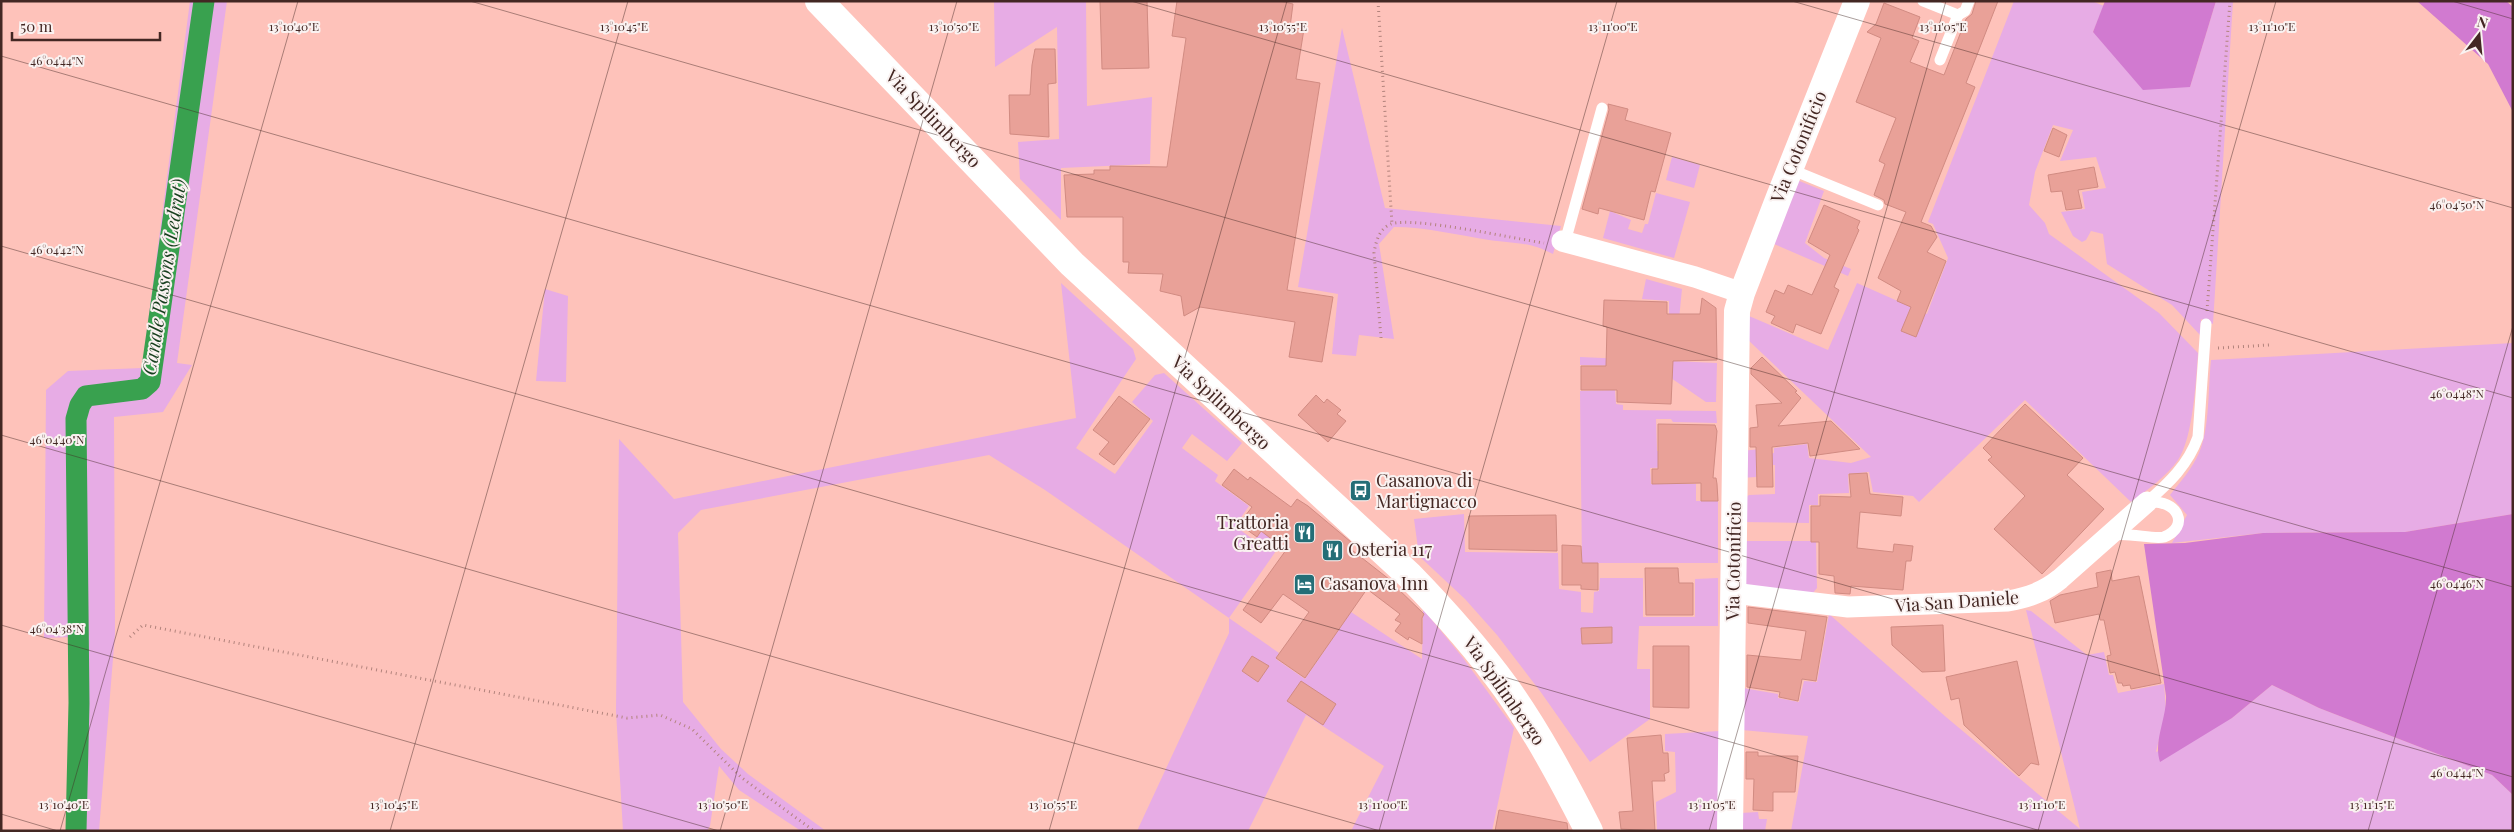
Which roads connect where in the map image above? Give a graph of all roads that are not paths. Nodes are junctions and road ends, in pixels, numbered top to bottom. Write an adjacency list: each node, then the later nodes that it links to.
1 (819, 1): 16 (main road, Via Spilimbergo)
2 (1857, 1): 8 (street, Via Cotonificio)
3 (1923, 1): 5 (lane)
4 (1969, 1): 5 (lane)
5 (1958, 15): 6 (lane)
6 (1940, 60)
7 (1602, 108): 10 (lane)
8 (1790, 169): 9 (lane); 11 (street, Via Cotonificio)
9 (1878, 205)
10 (1563, 241): 11 (street)
11 (1742, 293): 15 (street, Via Cotonificio)
12 (2206, 324): 13 (lane)
13 (2147, 502): 14 (street, Via San Daniele); 14 (lane)
14 (2110, 535): 15 (street, Via San Daniele)
15 (1733, 593): 17 (street, Via Cotonificio)
16 (1589, 831)
17 (1730, 831)

